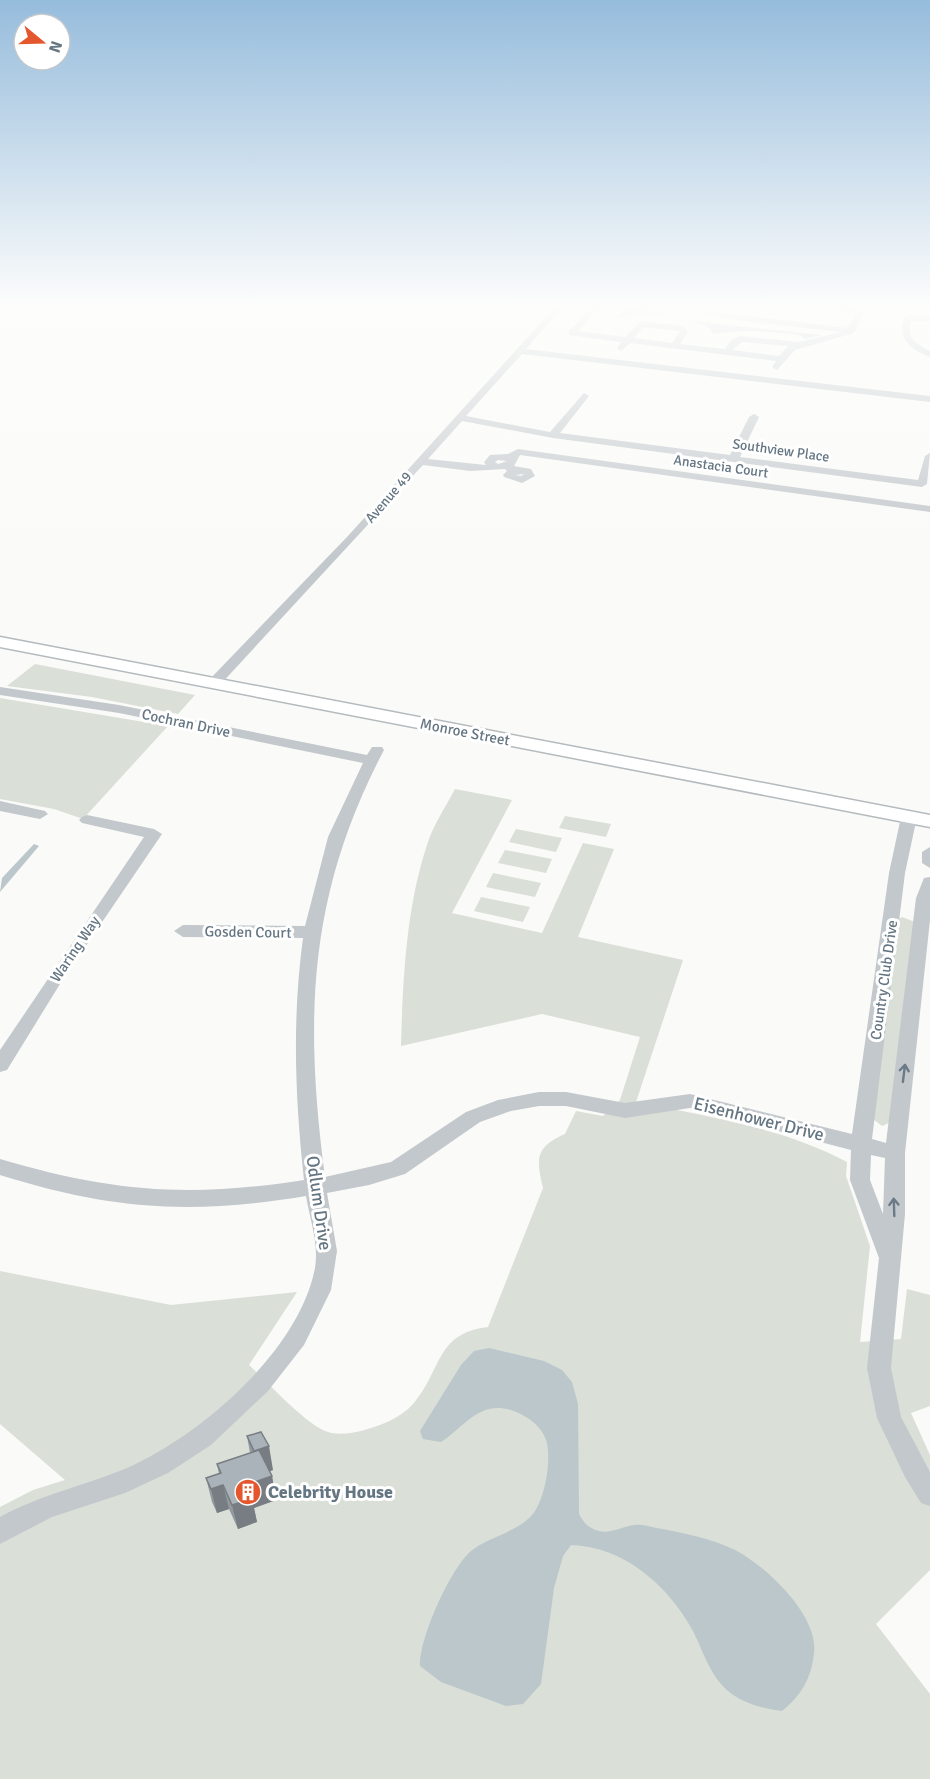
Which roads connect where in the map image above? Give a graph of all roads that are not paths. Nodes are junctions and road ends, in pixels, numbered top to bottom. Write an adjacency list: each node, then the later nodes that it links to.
1 (483, 391): 8 (street, Avenue 49)
2 (887, 391): 6 (street)
3 (911, 391): 4 (street)
4 (930, 394)
5 (584, 396): 9 (street)
6 (930, 399)
7 (753, 417): 12 (street)
8 (459, 418): 9 (street, Southview Place); 11 (street, Avenue 49)
9 (553, 435): 12 (street, Southview Place)
10 (930, 456): 12 (street, Southview Place)
11 (423, 457): 13 (street, Anastacia Court); 15 (street, Avenue 49)
12 (734, 459)
13 (930, 509)
14 (0, 642): 15 (main road, Monroe Street)
15 (214, 683): 20 (main road, Monroe Street)
16 (0, 690): 17 (street, Cochran Drive)
17 (374, 755): 27 (street, Odlum Drive)
18 (0, 806): 19 (street)
19 (40, 814)
20 (909, 817): 22 (main road, Monroe Street); 29 (street, Country Club Drive)
21 (87, 820): 28 (street, Waring Way)
22 (930, 821)
23 (930, 852): 24 (street)
24 (930, 863)
25 (930, 882): 30 (street, Country Club Drive, one-way to 25)
26 (183, 931): 27 (street, Gosden Court)
27 (313, 933): 32 (street, Odlum Drive)
28 (0, 1065)
29 (861, 1144): 30 (street, Eisenhower Drive); 32 (street, Eisenhower Drive); 33 (street, Country Club Drive)
30 (895, 1154): 33 (street, Country Club Drive, one-way to 30)
31 (0, 1167): 32 (street, Eisenhower Drive)
32 (316, 1186): 35 (street, Odlum Drive)
33 (891, 1260): 34 (street, Country Club Drive)
34 (930, 1494)
35 (0, 1531)

